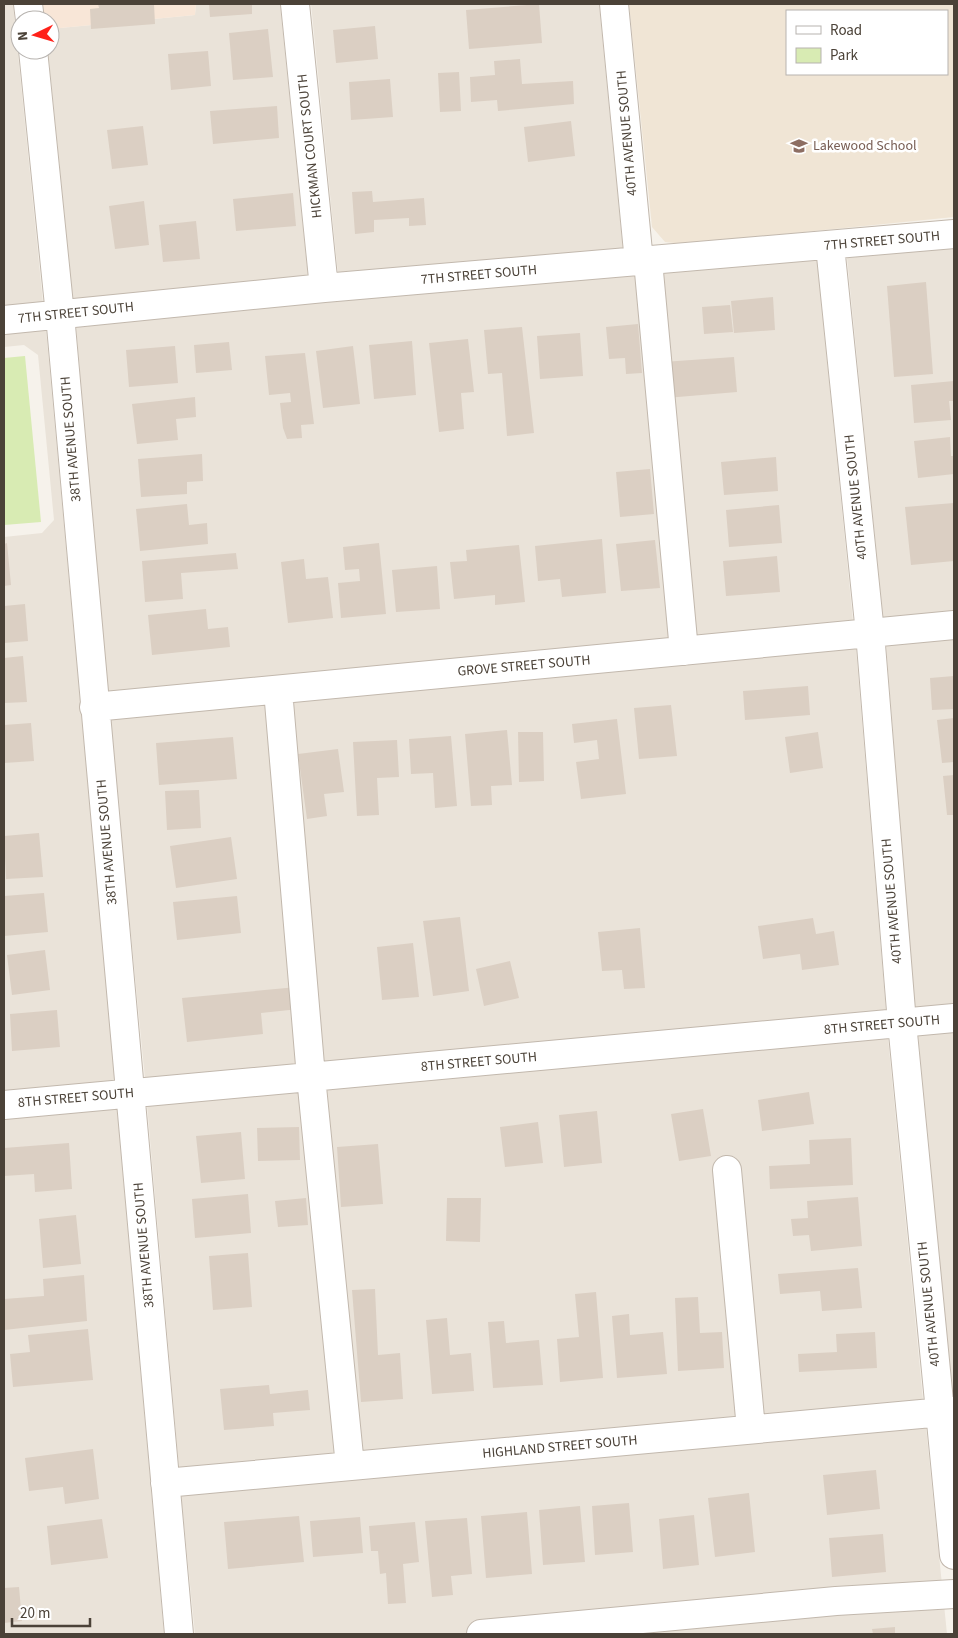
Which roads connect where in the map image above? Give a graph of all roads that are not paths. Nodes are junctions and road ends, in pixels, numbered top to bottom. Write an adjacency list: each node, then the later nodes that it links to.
1 (295, 4): 7 (street, HICKMAN COURT SOUTH)
2 (614, 4): 6 (street, 40TH AVENUE SOUTH)
3 (34, 60): 8 (street, 38TH AVENUE SOUTH)
4 (954, 234): 5 (street, 7TH STREET SOUTH)
5 (830, 246): 6 (street, 7TH STREET SOUTH); 11 (street, 40TH AVENUE SOUTH)
6 (644, 261): 7 (street, 7TH STREET SOUTH); 12 (street, 40TH AVENUE SOUTH)
7 (324, 288): 8 (street, 7TH STREET SOUTH)
8 (60, 315): 9 (street, 7TH STREET SOUTH); 14 (street, 38TH AVENUE SOUTH)
9 (4, 320)
10 (954, 626): 11 (street, GROVE STREET SOUTH)
11 (870, 633): 12 (street, GROVE STREET SOUTH); 16 (street, 40TH AVENUE SOUTH)
12 (684, 651): 13 (street, GROVE STREET SOUTH)
13 (278, 690): 14 (street, GROVE STREET SOUTH); 17 (street)
14 (94, 707): 18 (street, 38TH AVENUE SOUTH)
15 (954, 1018): 16 (street, 8TH STREET SOUTH)
16 (902, 1023): 17 (street, 8TH STREET SOUTH); 21 (street, 40TH AVENUE SOUTH)
17 (311, 1077): 18 (street, 8TH STREET SOUTH); 23 (street)
18 (131, 1093): 19 (street, 8TH STREET SOUTH); 24 (street, 38TH AVENUE SOUTH)
19 (4, 1104)
20 (727, 1170): 22 (street)
21 (947, 1411): 22 (street, HIGHLAND STREET SOUTH); 25 (street, 40TH AVENUE SOUTH)
22 (751, 1429): 23 (street, HIGHLAND STREET SOUTH)
23 (350, 1466): 24 (street, HIGHLAND STREET SOUTH)
24 (165, 1483): 27 (street, 38TH AVENUE SOUTH)
25 (954, 1555)
26 (954, 1594): 28 (street)
27 (179, 1634)
28 (481, 1634)

